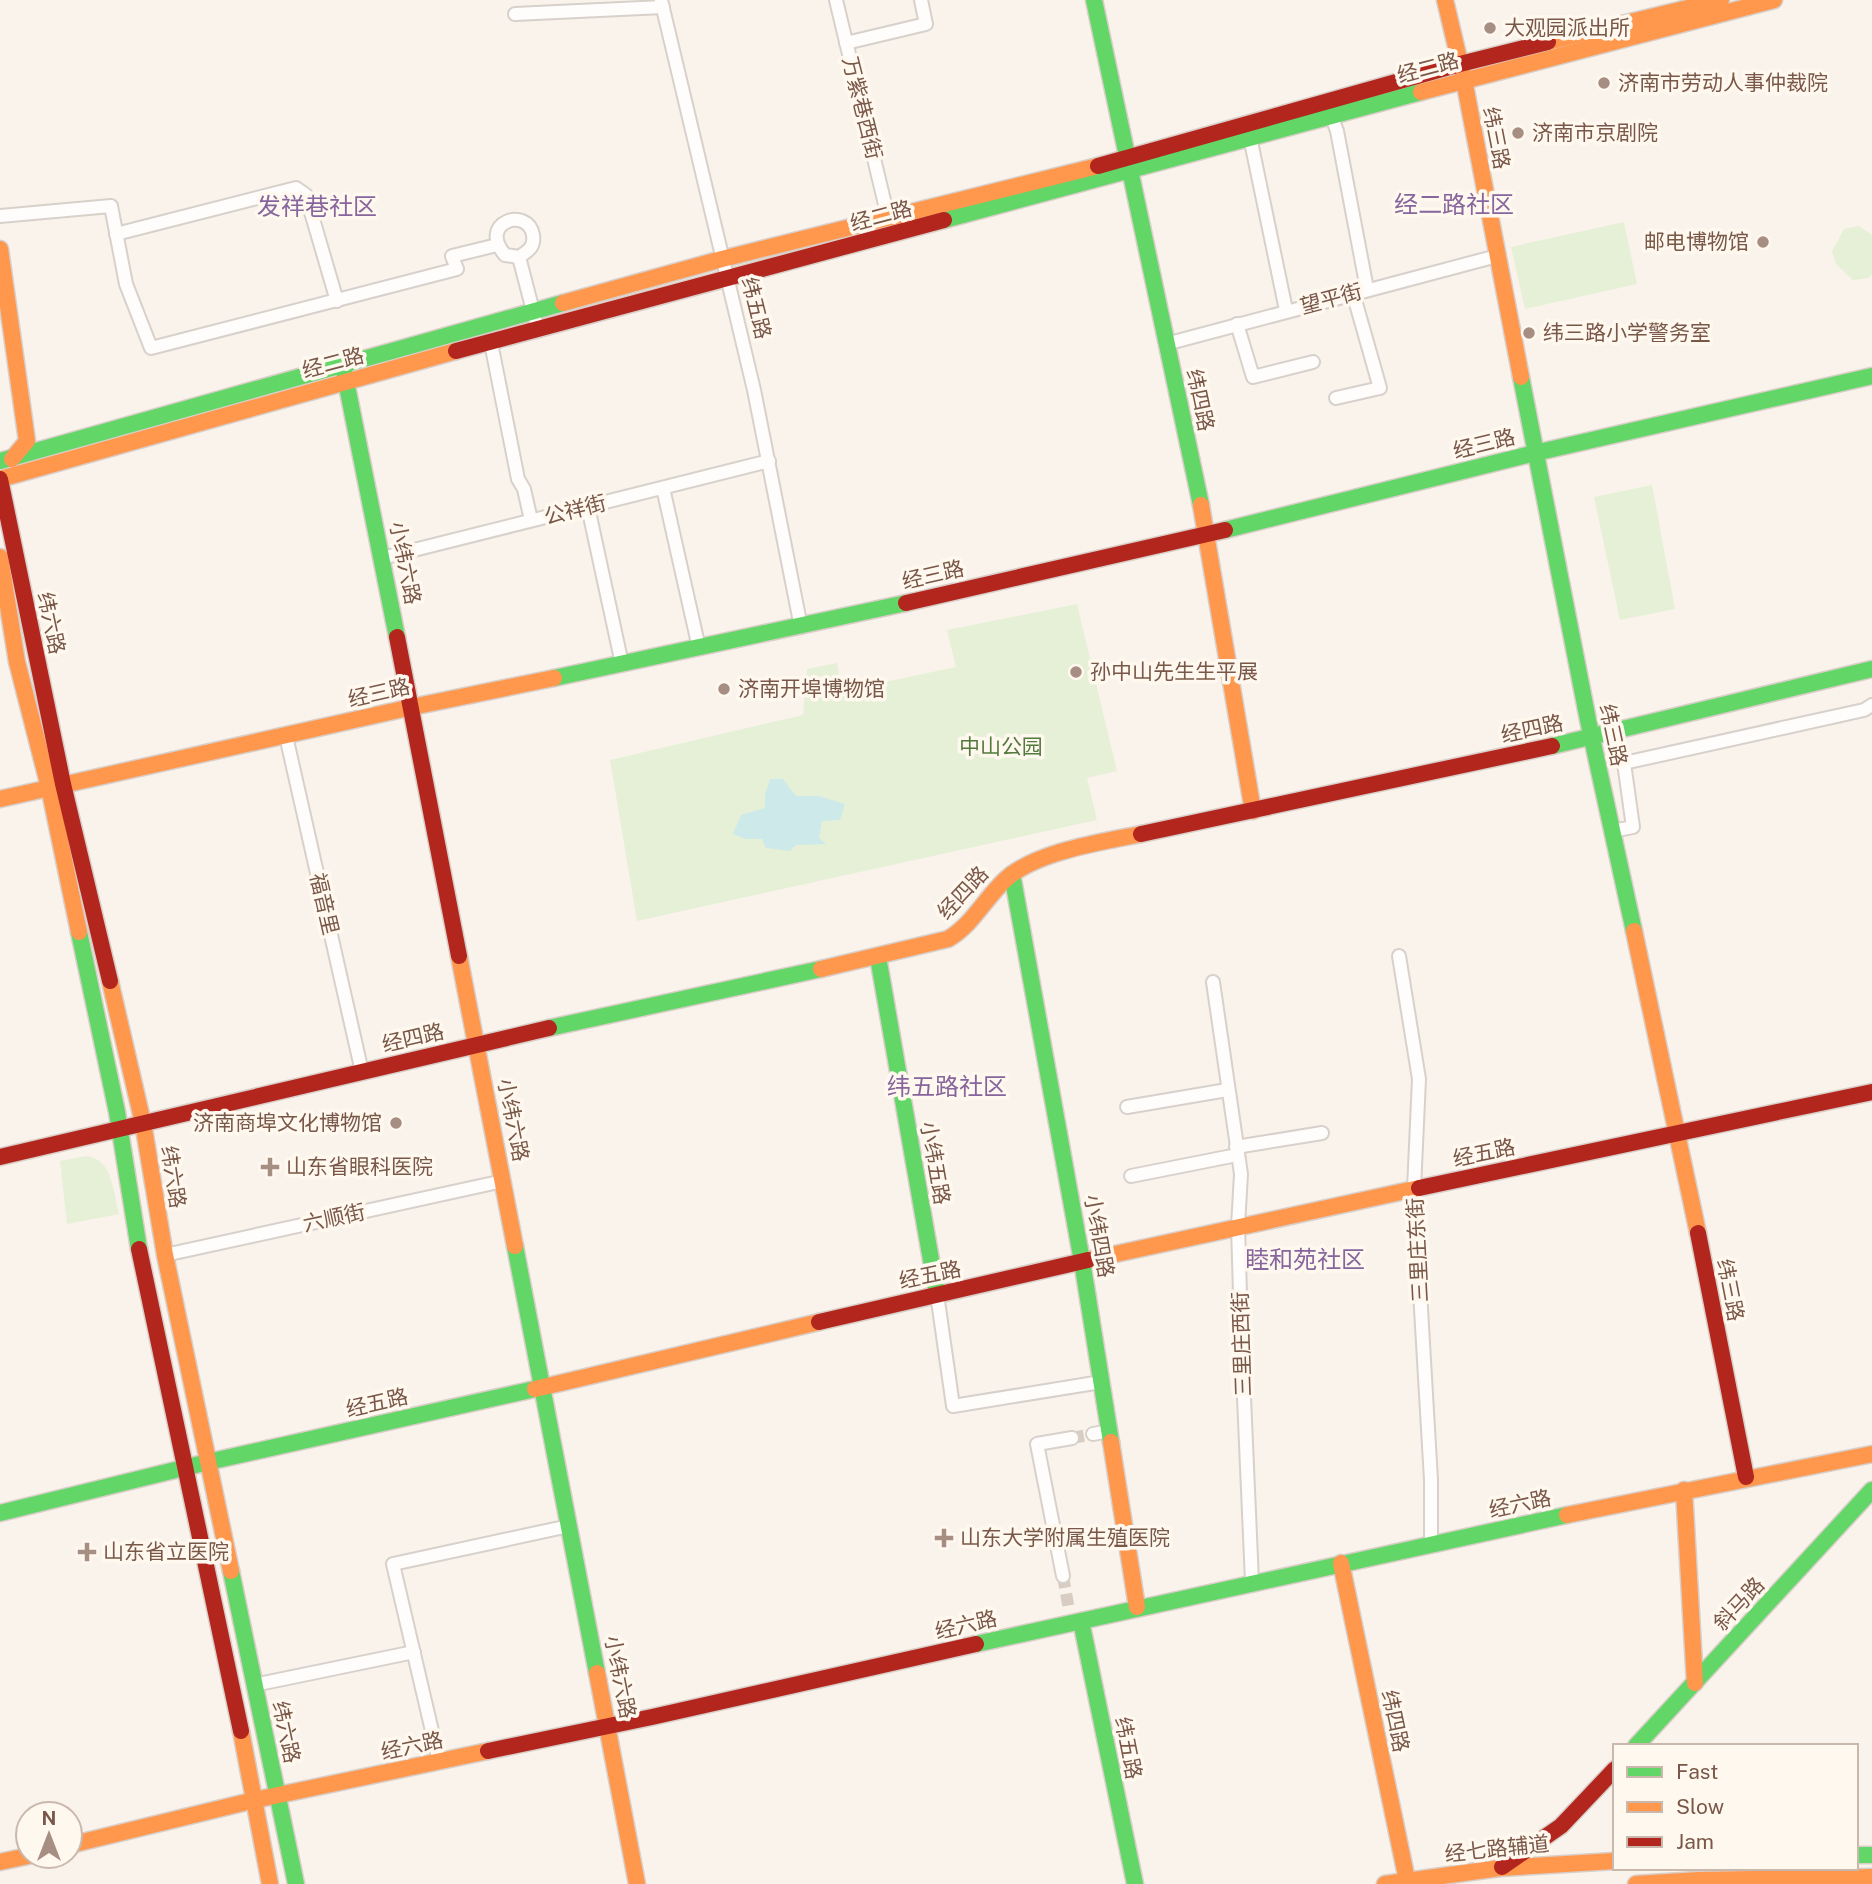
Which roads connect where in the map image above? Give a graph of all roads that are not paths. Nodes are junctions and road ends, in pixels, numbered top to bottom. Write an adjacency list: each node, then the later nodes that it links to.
1 (836, 0): 9 (street, 万紫巷西街)
2 (921, 0): 9 (street)
3 (1094, 0): 13 (street, 纬四路)
4 (1445, 0): 10 (street, 纬三路)
5 (1721, 0): 10 (street, 经二路)
6 (1774, 0): 10 (street, 经二路)
7 (662, 4): 8 (street); 21 (street, 纬五路)
8 (515, 14)
9 (846, 43): 15 (street, 万紫巷西街)
10 (1462, 72): 11 (street, 经二路); 13 (street, 经二路); 19 (street, 纬三路)
11 (1331, 115): 12 (street, 经二路); 23 (street)
12 (1250, 137): 13 (street, 经二路); 26 (street)
13 (1127, 165): 15 (street, 经二路); 22 (street, 经二路); 31 (street, 纬四路)
14 (0, 216): 16 (street)
15 (888, 217): 21 (street, 经二路)
16 (116, 234): 25 (street); 25 (street)
17 (497, 245): 20 (street); 20 (street); 25 (street)
18 (0, 249): 37 (street)
19 (1497, 256): 23 (street, 望平街); 36 (street, 纬三路)
20 (519, 257): 27 (street)
21 (722, 259): 22 (street, 纬五路); 27 (street, 经二路)
22 (727, 279): 29 (street, 经二路); 38 (street, 纬五路)
23 (1367, 289): 24 (street, 望平街)
24 (1353, 293): 26 (street, 望平街); 35 (street)
25 (337, 301)
26 (1286, 310): 28 (street, 望平街)
27 (533, 311): 29 (street); 33 (street, 经二路)
28 (1237, 324): 31 (street, 望平街); 32 (street)
29 (538, 330): 30 (street, 经二路)
30 (491, 343): 33 (street, 经二路); 42 (street)
31 (1166, 344): 43 (street, 纬四路)
32 (1313, 362)
33 (344, 373): 37 (street, 经二路); 39 (street, 经二路); 45 (street, 小纬六路)
34 (1872, 376): 36 (street, 经三路)
35 (1336, 398)
36 (1535, 453): 43 (street, 经三路); 53 (street, 纬三路)
37 (6, 459): 39 (street)
38 (769, 461): 40 (street, 公祥街); 46 (street, 纬五路)
39 (0, 479): 54 (street, 纬六路)
40 (663, 488): 41 (street, 公祥街); 47 (street)
41 (587, 507): 42 (street, 公祥街); 48 (street)
42 (531, 520): 45 (street, 公祥街)
43 (1207, 534): 46 (street, 经三路); 56 (street, 纬四路)
44 (0, 557): 54 (street, 纬六路)
45 (382, 558): 51 (street, 小纬六路)
46 (802, 627): 47 (street, 经三路)
47 (699, 648): 48 (street, 经三路)
48 (622, 664): 51 (street, 经三路)
49 (1872, 668): 53 (street, 经四路)
50 (1872, 705): 57 (street)
51 (412, 707): 52 (street, 经三路); 62 (street, 小纬六路)
52 (286, 736): 54 (street, 经三路); 63 (street, 福音里)
53 (1592, 738): 56 (street, 经四路); 57 (street, 纬三路)
54 (56, 786): 55 (street, 经三路); 67 (street, 纬六路); 68 (street, 纬六路)
55 (0, 799)
56 (1254, 811): 58 (street, 经四路)
57 (1612, 831): 70 (street, 纬三路)
58 (1012, 874): 60 (street, 经四路); 78 (street, 小纬四路)
59 (1399, 956): 75 (street, 三里庄东街)
60 (878, 957): 62 (street, 经四路); 79 (street, 小纬五路)
61 (1213, 982): 64 (street, 三里庄西街)
62 (477, 1044): 63 (street, 经四路); 74 (street, 小纬六路)
63 (362, 1072): 67 (street, 经四路)
64 (1227, 1090): 66 (street); 71 (street, 三里庄西街)
65 (1872, 1092): 70 (street, 经五路)
66 (1127, 1107)
67 (143, 1123): 68 (street, 经四路); 77 (street, 纬六路)
68 (119, 1128): 72 (street, 经四路); 85 (street, 纬六路)
69 (1322, 1133): 71 (street)
70 (1678, 1133): 75 (street, 经五路); 86 (street, 纬三路)
71 (1237, 1151): 73 (street); 76 (street, 三里庄西街)
72 (0, 1157)
73 (1131, 1176)
74 (503, 1181): 77 (street, 六顺街); 81 (street, 小纬六路)
75 (1414, 1189): 76 (street, 经五路); 91 (street, 三里庄东街)
76 (1238, 1226): 78 (street, 经五路); 94 (street, 三里庄西街)
77 (165, 1255): 84 (street, 纬六路)
78 (1082, 1261): 79 (street, 经五路); 80 (street, 小纬四路)
79 (937, 1294): 80 (street); 81 (street, 经五路)
80 (1101, 1382): 95 (street, 小纬四路)
81 (542, 1387): 84 (street, 经五路); 90 (street, 小纬六路)
82 (1072, 1438): 93 (street)
83 (1872, 1454): 86 (street, 经六路)
84 (208, 1462): 85 (street, 经五路); 99 (street, 纬六路)
85 (186, 1467): 89 (street, 经五路); 105 (street, 纬六路)
86 (1746, 1477): 87 (street, 经六路)
87 (1684, 1490): 91 (street, 经六路); 98 (street)
88 (1872, 1490): 98 (street, 斜马路)
89 (0, 1513)
90 (569, 1527): 97 (street); 100 (street, 小纬六路)
91 (1431, 1545): 92 (street, 经六路)
92 (1341, 1563): 94 (street, 经六路); 110 (street, 纬四路)
93 (1063, 1576)
94 (1252, 1582): 95 (street, 经六路)
95 (1138, 1607): 96 (street, 经六路)
96 (1074, 1618): 100 (street, 经六路); 114 (street, 纬五路)
97 (414, 1652): 99 (street); 102 (street)
98 (1695, 1683): 101 (street, 斜马路)
99 (254, 1685): 104 (street, 纬六路)
100 (608, 1726): 102 (street, 经六路); 113 (street, 小纬六路)
101 (1638, 1744)
102 (439, 1761): 104 (street, 经六路)
103 (1613, 1771): 108 (street)
104 (279, 1797): 105 (street, 经六路); 112 (street, 纬六路)
105 (255, 1800): 106 (street, 经六路); 111 (street, 纬六路)
106 (84, 1842)
107 (1613, 1861): 108 (street, 经七路辅道)
108 (1500, 1868): 110 (street, 经七路辅道)
109 (1872, 1877): 116 (street)
110 (1410, 1882): 115 (street, 经七路辅道)
111 (270, 1884)
112 (296, 1884)
113 (636, 1884)
114 (1135, 1884)
115 (1385, 1884)
116 (1636, 1884)

